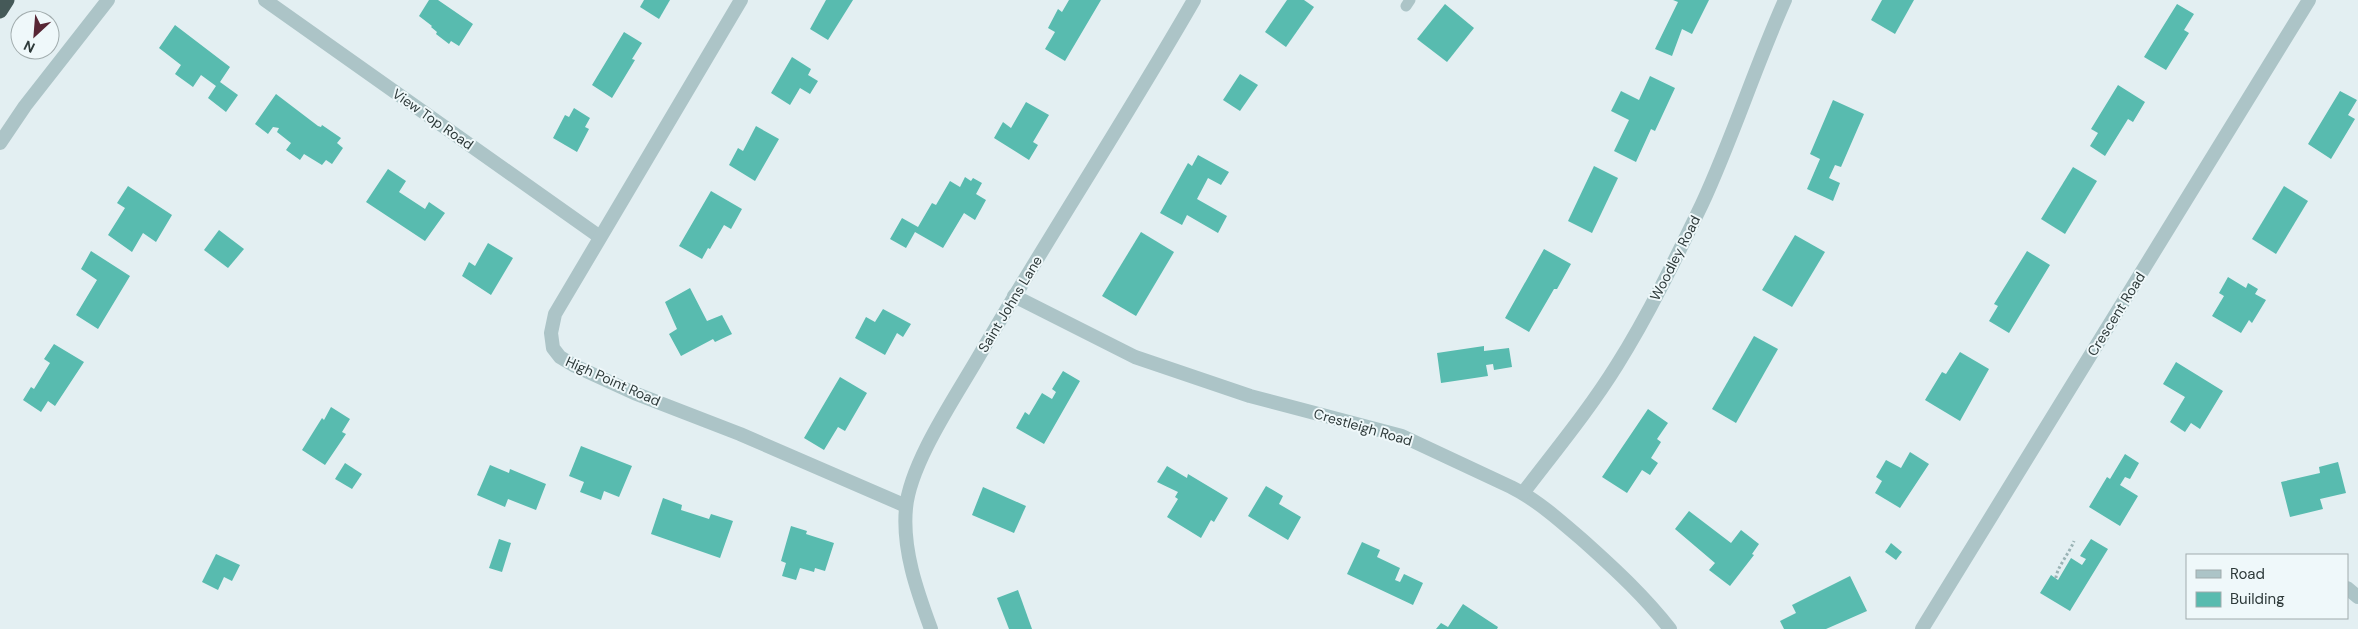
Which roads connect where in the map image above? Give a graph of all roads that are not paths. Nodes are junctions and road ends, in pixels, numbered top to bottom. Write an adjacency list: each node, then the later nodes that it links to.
1 (7, 0): 8 (highway)
2 (108, 0): 9 (street)
3 (265, 0): 10 (street, View Top Road)
4 (741, 0): 10 (street, High Point Road)
5 (1194, 0): 11 (street, Saint Johns Lane)
6 (1785, 0): 12 (street, Woodley Road)
7 (2309, 0): 18 (street, Crescent Road)
8 (0, 11)
9 (0, 143)
10 (600, 237): 13 (street, High Point Road)
11 (1014, 296): 12 (street, Crestleigh Road); 13 (street, Saint Johns Lane)
12 (1523, 493): 17 (street, Crestleigh Road)
13 (906, 506): 16 (street, Saint Johns Lane)
14 (2348, 589): 15 (street)
15 (2358, 598)
16 (931, 629)
17 (1670, 629)
18 (1922, 629)

